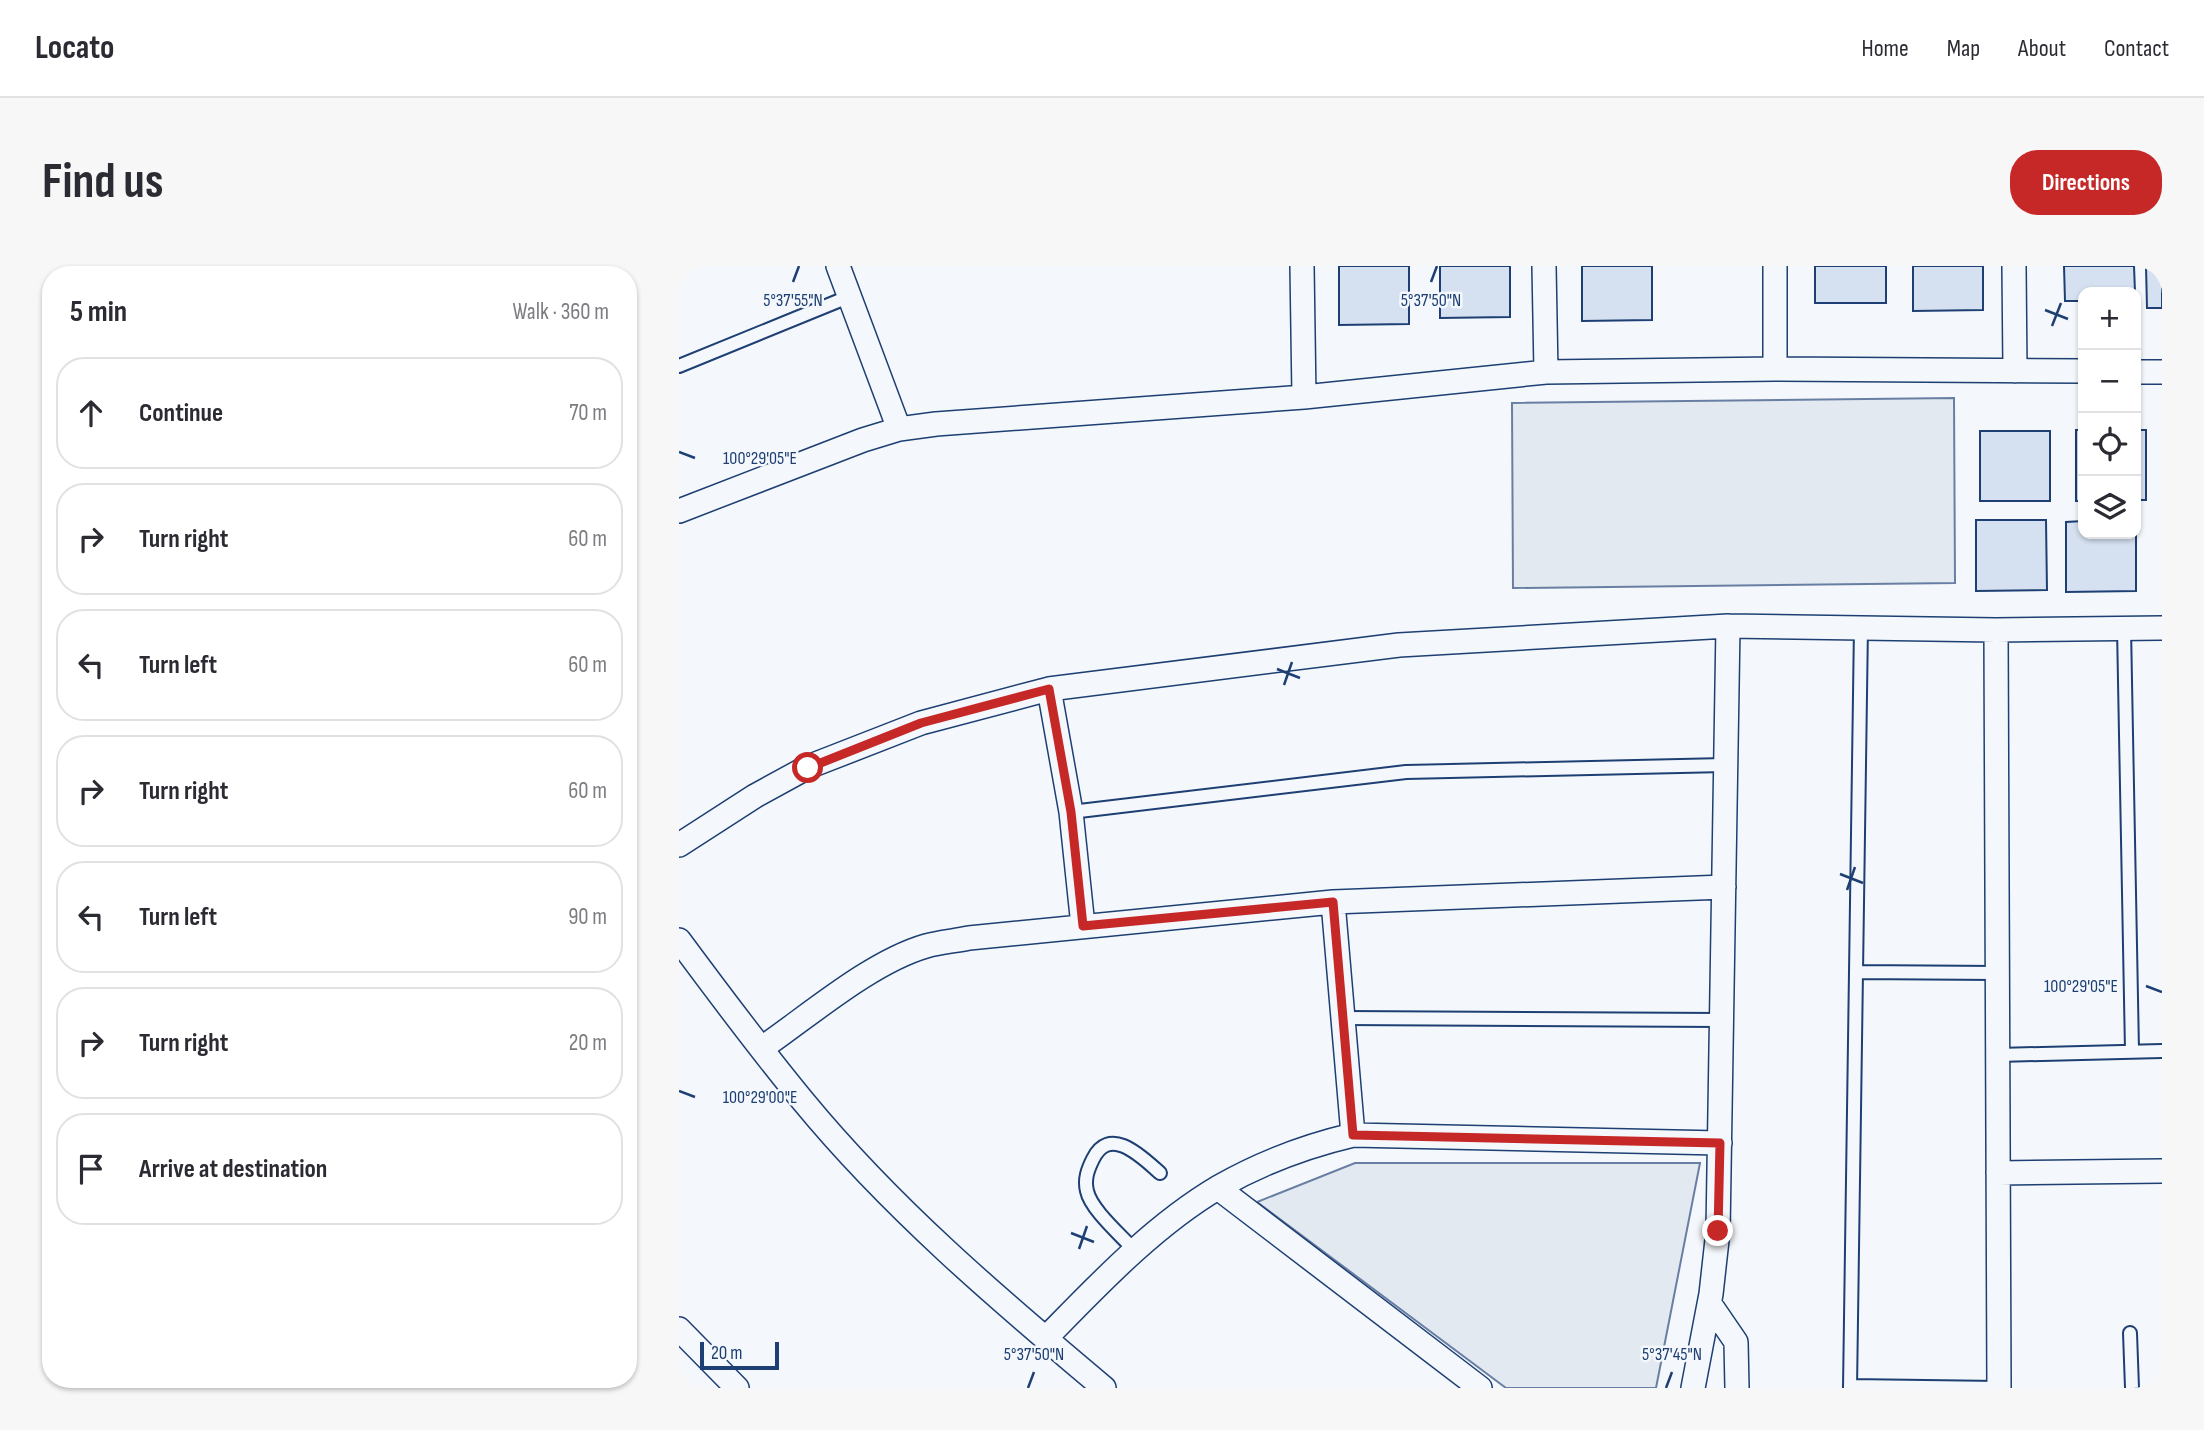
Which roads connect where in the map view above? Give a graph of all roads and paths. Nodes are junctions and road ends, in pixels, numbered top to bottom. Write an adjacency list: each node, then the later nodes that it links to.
1 (838, 266): 6 (street)
2 (1302, 266): 14 (street)
3 (1544, 266): 10 (street)
4 (1775, 266): 8 (street)
5 (2014, 266): 9 (street)
6 (848, 297): 7 (lane); 15 (street)
7 (679, 366)
8 (1776, 369): 9 (street); 10 (street)
9 (2015, 371): 11 (street)
10 (1546, 372): 14 (street)
11 (2078, 372)
12 (2141, 372): 13 (street)
13 (2162, 372)
14 (1304, 397): 15 (street)
15 (899, 429): 16 (street)
16 (679, 511)
17 (1728, 626): 18 (street); 22 (street); 23 (street)
18 (1861, 626): 21 (street); 30 (lane)
19 (2124, 628): 20 (street); 21 (street); 35 (lane)
20 (2162, 628)
21 (1996, 630): 31 (street)
22 (1049, 689): 24 (street); 25 (street)
23 (1725, 765): 24 (lane); 26 (street)
24 (1071, 812): 28 (street)
25 (679, 845)
26 (1724, 887): 27 (street); 33 (street)
27 (1333, 902): 28 (street); 32 (street)
28 (1083, 926): 34 (street)
29 (679, 940): 34 (street)
30 (1856, 972): 31 (lane); 49 (lane)
31 (1997, 973): 37 (street)
32 (1343, 1018): 33 (lane); 38 (street)
33 (1721, 1020): 39 (street)
34 (762, 1048): 48 (street)
35 (2131, 1051): 36 (lane); 37 (lane)
36 (2162, 1051)
37 (1998, 1055): 42 (street)
38 (1353, 1135): 39 (street); 43 (street)
39 (1720, 1143): 45 (street)
40 (2162, 1171): 42 (street)
41 (1160, 1172): 44 (lane)
42 (1998, 1173): 55 (street)
43 (1218, 1188): 44 (street); 52 (street)
44 (1135, 1251): 48 (street)
45 (1710, 1304): 53 (street); 54 (street)
46 (679, 1329): 50 (street)
47 (2130, 1334): 56 (lane)
48 (1045, 1339): 51 (street)
49 (1850, 1387): 55 (lane)
50 (737, 1388)
51 (1104, 1388)
52 (1480, 1388)
53 (1693, 1388)
54 (1737, 1388)
55 (1999, 1388)
56 (2132, 1388)

